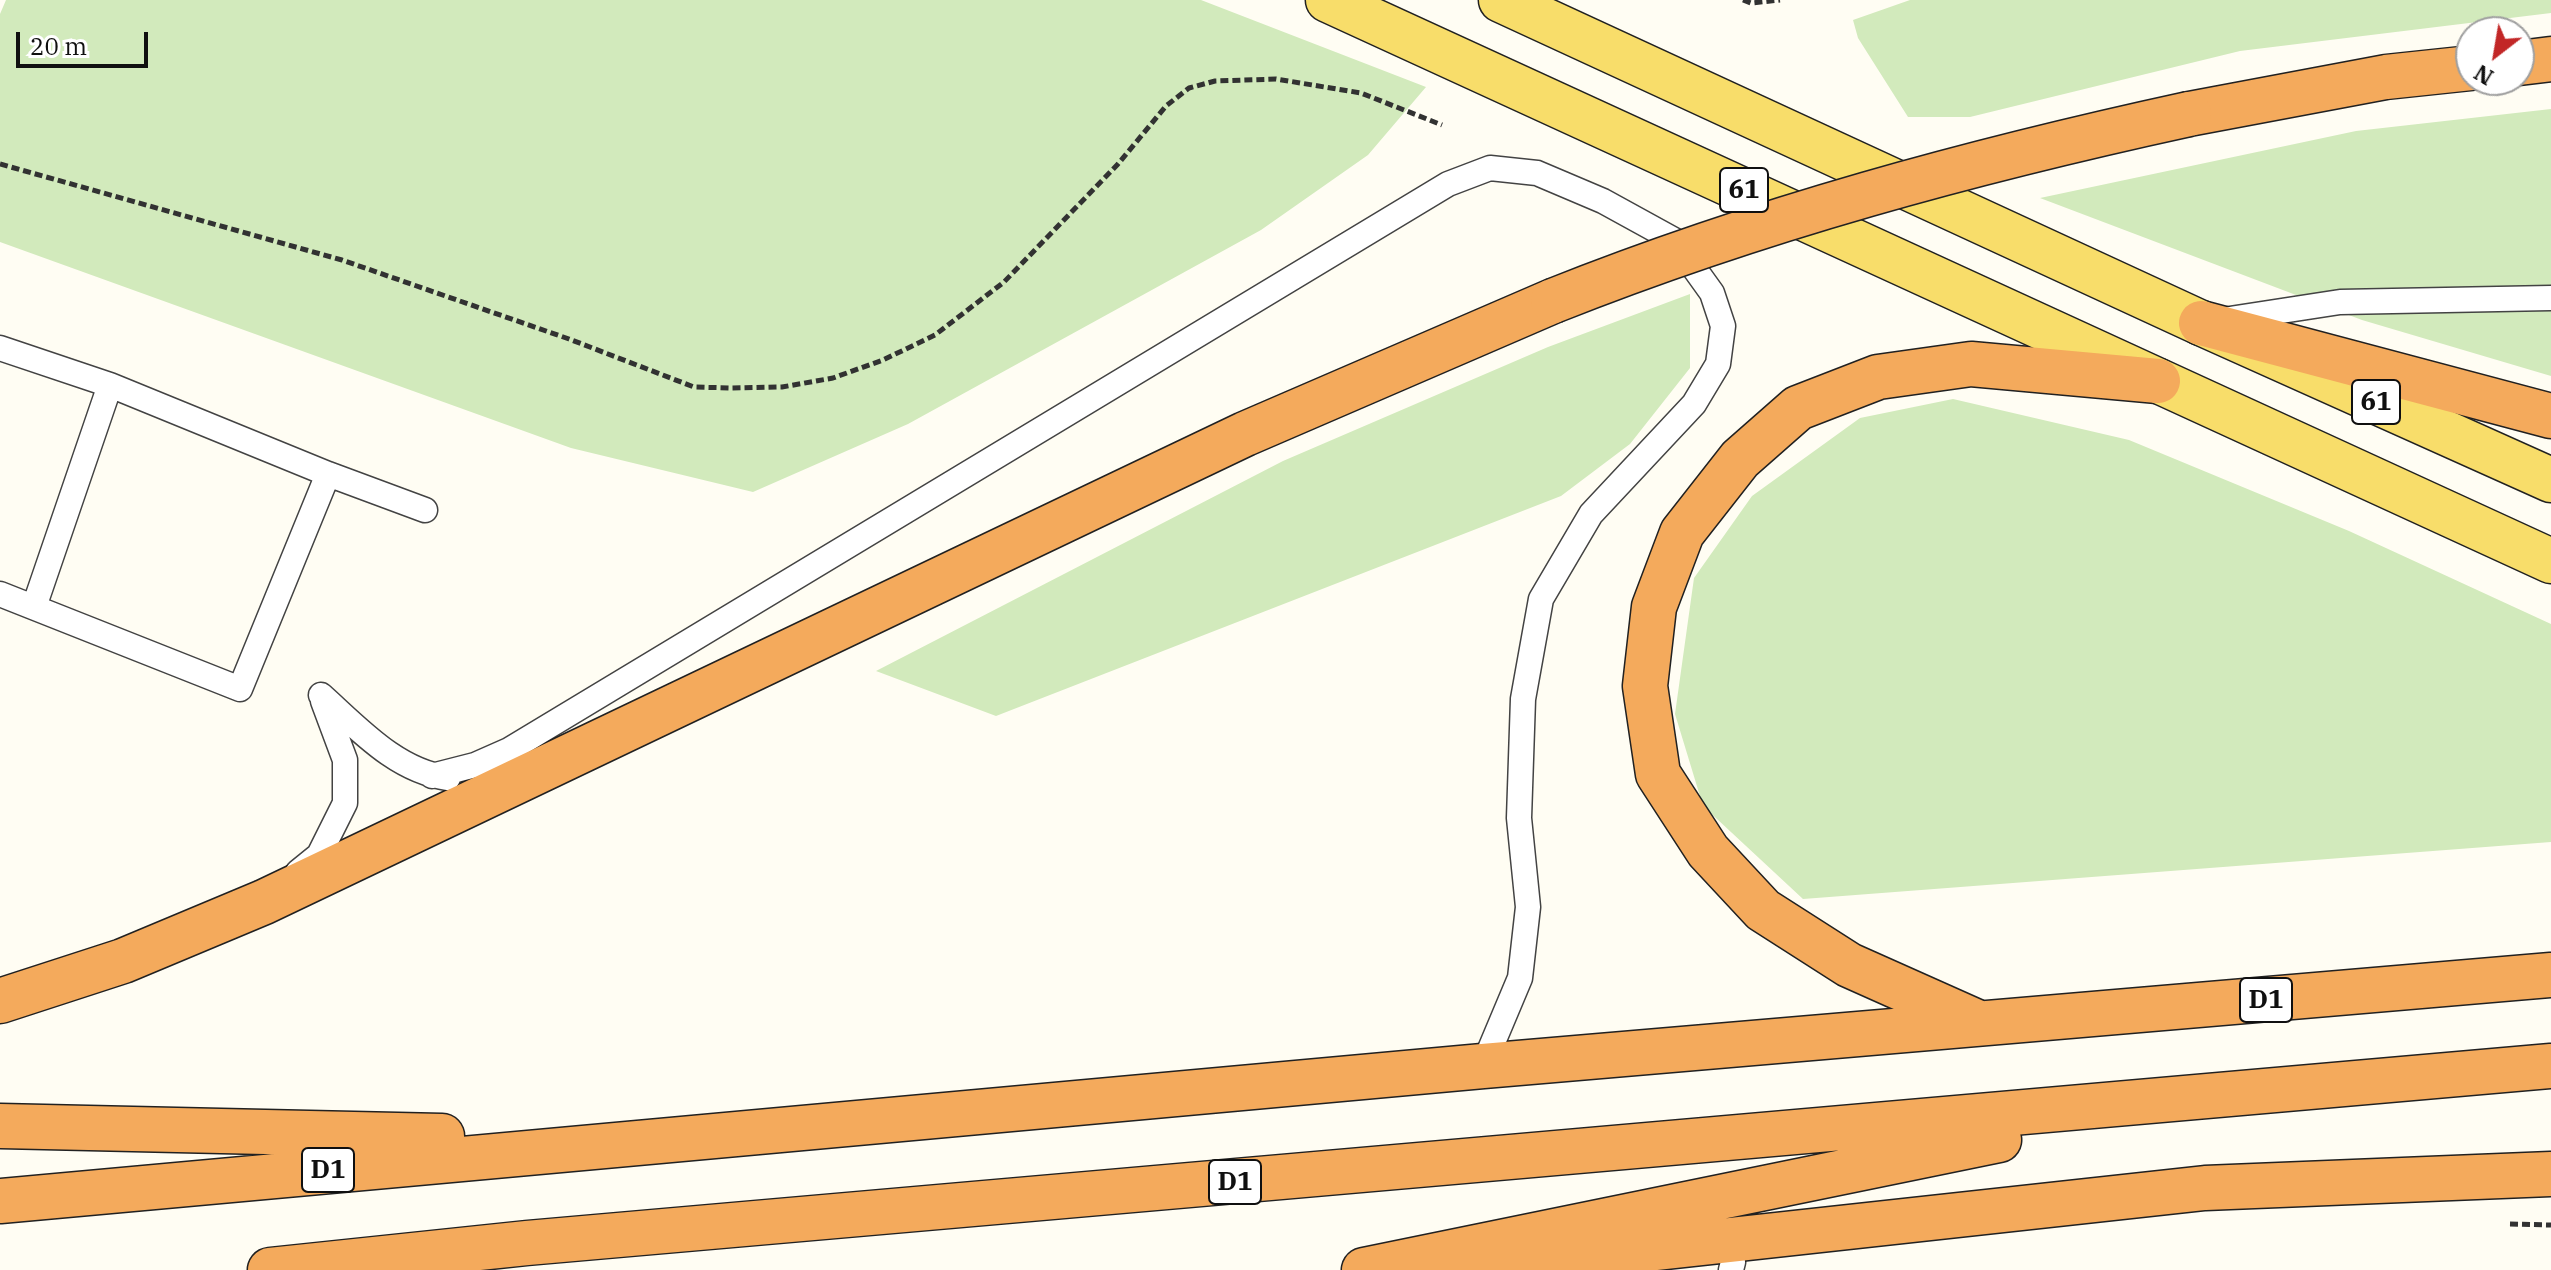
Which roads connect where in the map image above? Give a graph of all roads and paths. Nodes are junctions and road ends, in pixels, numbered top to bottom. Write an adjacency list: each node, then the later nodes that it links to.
1 (1328, 0): 11 (main road, 61)
2 (1501, 0): 9 (main road, 61)
3 (1743, 0): 4 (path)
4 (1780, 0)
5 (2455, 70): 20 (highway, bridge)
6 (1442, 125): 7 (path)
7 (0, 164)
8 (2551, 298): 9 (lane)
9 (2201, 323): 13 (highway); 15 (main road, 61)
10 (0, 348): 12 (lane)
11 (2158, 381): 17 (main road, 61); 25 (highway)
12 (110, 385): 14 (lane); 19 (lane)
13 (2551, 416)
14 (328, 474): 16 (lane); 19 (lane)
15 (2551, 480)
16 (425, 510)
17 (2551, 561)
18 (0, 594): 19 (lane)
19 (34, 607)
20 (540, 770): 21 (lane); 22 (highway)
21 (432, 776): 22 (lane); 26 (lane)
22 (264, 902): 24 (highway)
23 (2551, 975): 25 (highway, D1)
24 (0, 1001)
25 (1981, 1024): 26 (highway, D1)
26 (1483, 1066): 30 (highway, D1)
27 (2551, 1066): 28 (highway, D1)
28 (2201, 1098): 33 (highway, D1); 34 (highway)
29 (0, 1126): 30 (highway)
30 (657, 1141): 32 (highway, D1)
31 (2551, 1174): 35 (highway)
32 (0, 1201)
33 (270, 1270)
34 (1364, 1270)
35 (1455, 1270)

